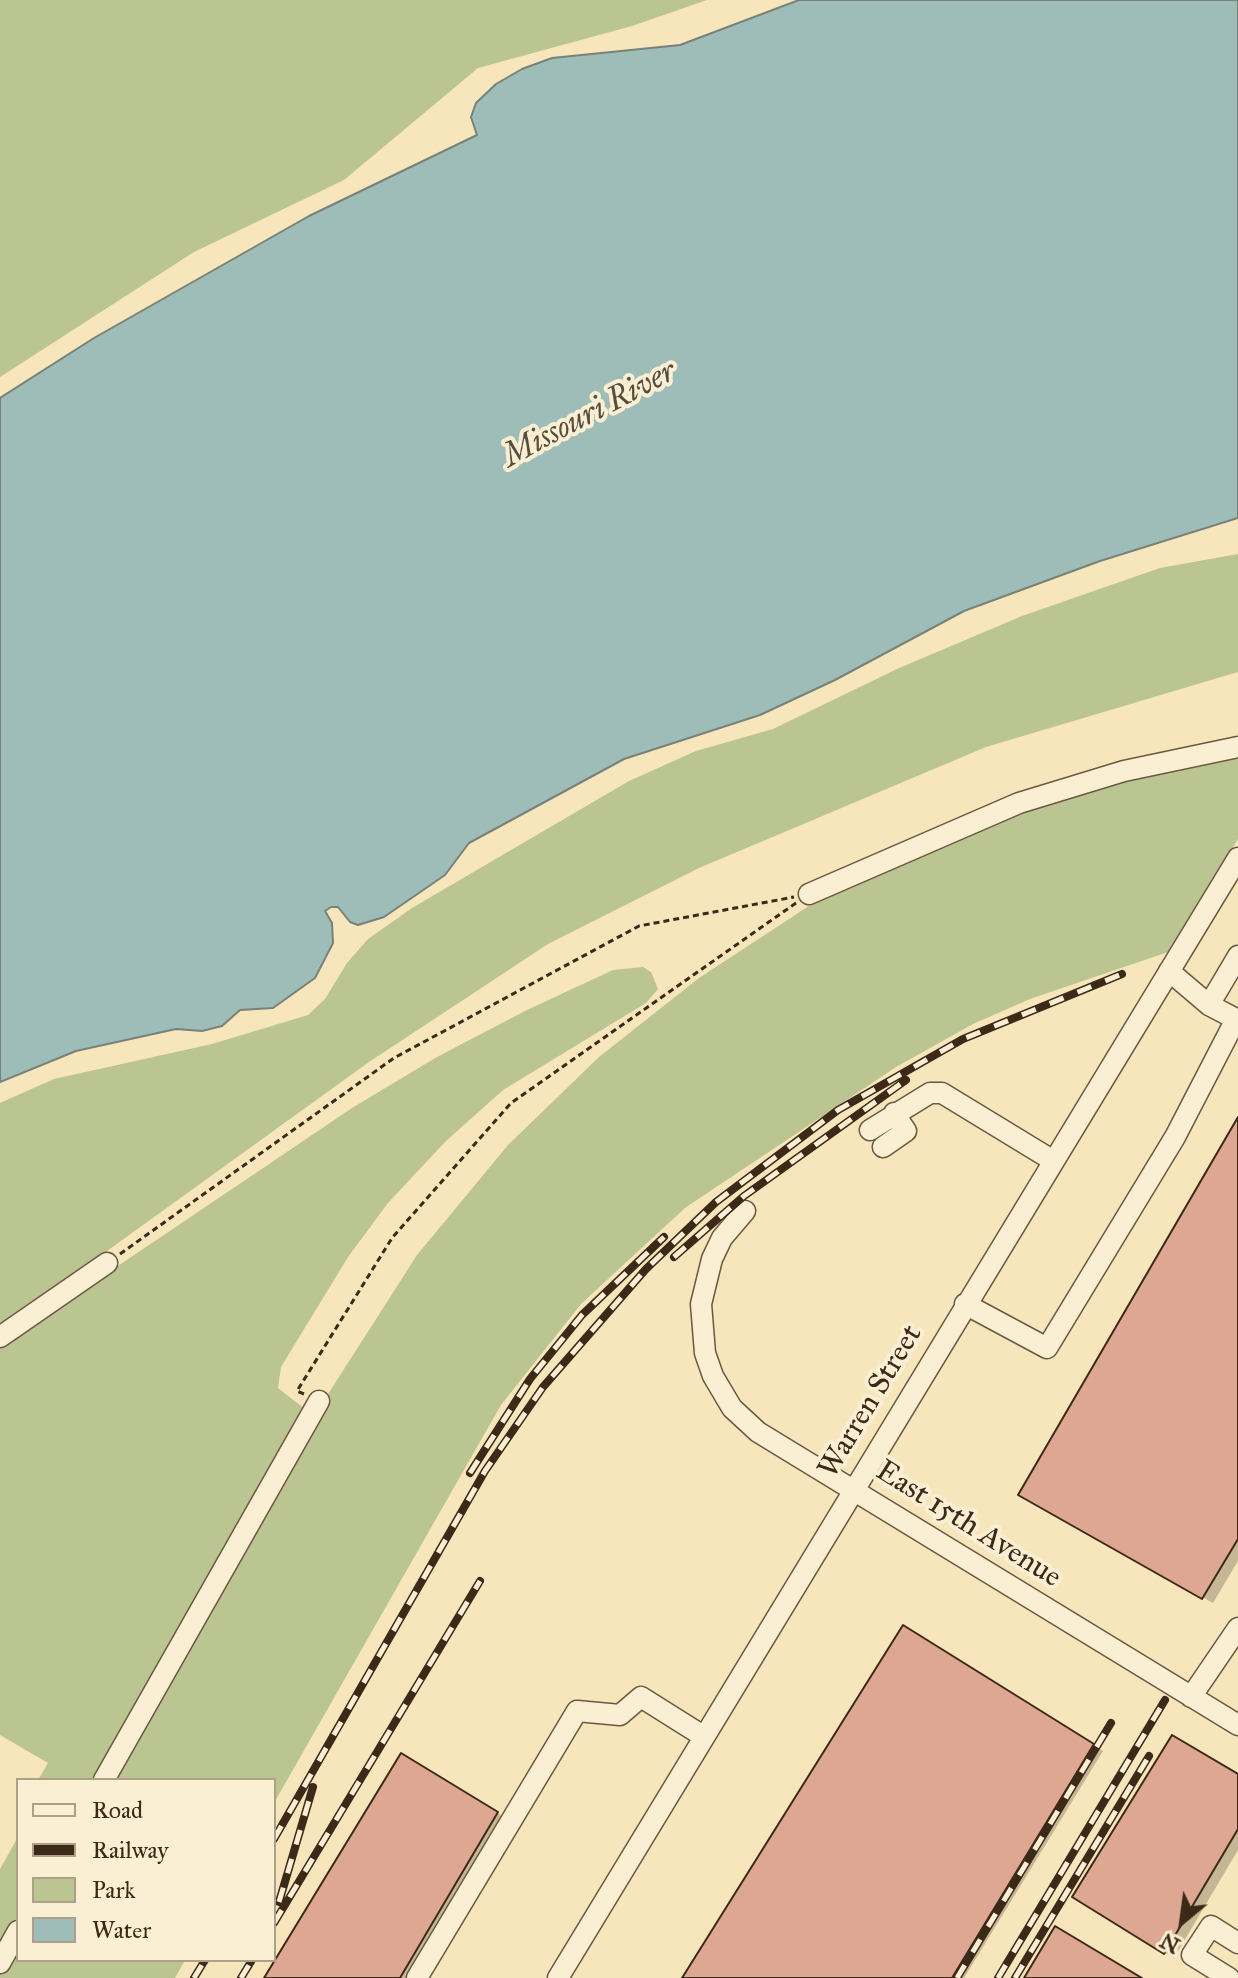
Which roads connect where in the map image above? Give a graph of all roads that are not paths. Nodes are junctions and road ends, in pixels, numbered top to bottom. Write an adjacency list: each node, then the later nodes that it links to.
1 (1238, 747): 3 (street)
2 (1238, 858): 5 (street, Warren Street)
3 (809, 894)
4 (1238, 956): 6 (street)
5 (1169, 971): 6 (street); 10 (street, Warren Street)
6 (1209, 1005): 13 (street)
7 (894, 1113): 8 (street); 9 (street); 10 (street)
8 (870, 1130)
9 (883, 1147)
10 (1052, 1160): 13 (street, Warren Street)
11 (745, 1211): 16 (street, East 15th Avenue)
12 (107, 1263): 14 (street)
13 (965, 1304): 16 (street, Warren Street)
14 (0, 1337)
15 (319, 1401): 21 (street)
16 (852, 1489): 18 (street, East 15th Avenue); 20 (street, Warren Street)
17 (1238, 1628): 18 (street)
18 (1191, 1697): 19 (street, East 15th Avenue)
19 (1238, 1725)
20 (703, 1736): 25 (street); 26 (street, Warren Street)
21 (105, 1778)
22 (16, 1935): 24 (street)
23 (1238, 1943): 27 (street)
24 (0, 1963)
25 (417, 1978)
26 (558, 1978)
27 (1229, 1978)

